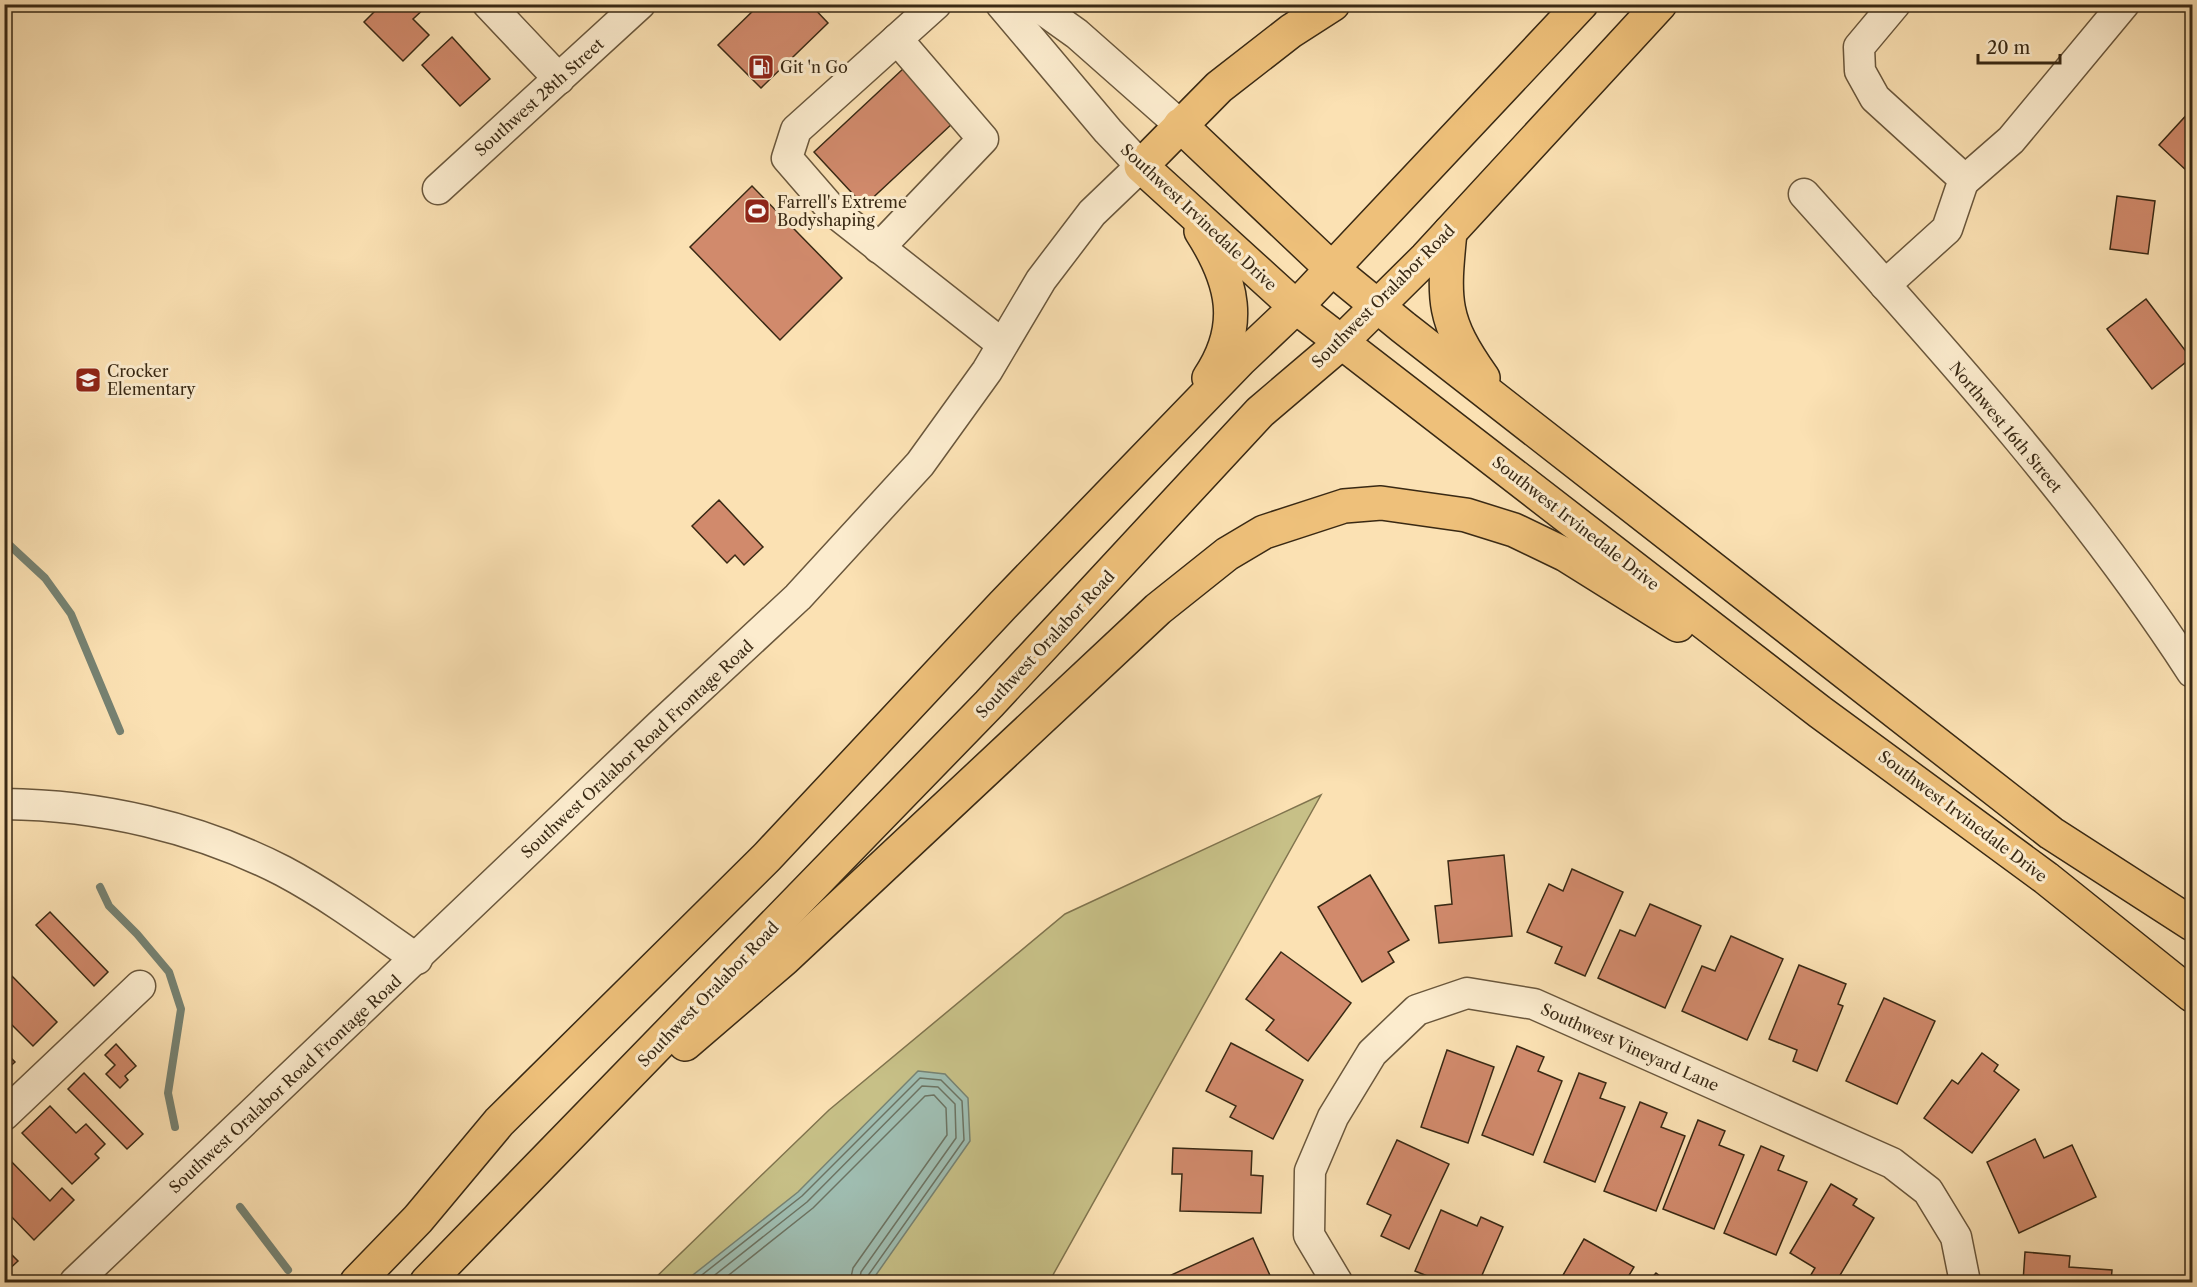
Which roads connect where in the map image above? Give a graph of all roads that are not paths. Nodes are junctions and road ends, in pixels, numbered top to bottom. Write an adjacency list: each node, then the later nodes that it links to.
1 (488, 4): 12 (street)
2 (640, 4): 12 (street, Southwest 28th Street)
3 (936, 4): 11 (street)
4 (1002, 4): 14 (street, Southwest Irvinedale Drive)
5 (1035, 4): 13 (street)
6 (1333, 4): 13 (main road)
7 (1581, 4): 21 (main road)
8 (1660, 4): 19 (main road, Southwest Oralabor Road)
9 (1895, 4): 15 (street)
10 (2124, 4): 15 (street)
11 (897, 39): 20 (street); 20 (street)
12 (559, 79): 16 (street, Southwest 28th Street)
13 (1180, 124): 14 (main road); 21 (main road)
14 (1141, 166): 18 (main road, Southwest Irvinedale Drive); 26 (street, Southwest Oralabor Road Frontage Road)
15 (1964, 181): 22 (street)
16 (438, 189)
17 (1804, 194): 22 (street, Northwest 16th Street)
18 (1186, 207): 24 (main road, Southwest Irvinedale Drive); 28 (main road)
19 (1450, 232): 23 (main road, Southwest Oralabor Road); 27 (main road)
20 (879, 248): 26 (street)
21 (1331, 268): 23 (main road); 24 (main road)
22 (1885, 285): 29 (street, Northwest 16th Street)
23 (1377, 306): 25 (main road, Southwest Oralabor Road); 27 (main road)
24 (1296, 307): 25 (main road, Southwest Irvinedale Drive); 28 (main road)
25 (1341, 341): 30 (main road, Southwest Irvinedale Drive); 37 (main road, Southwest Oralabor Road)
26 (1002, 344): 33 (street, Southwest Oralabor Road Frontage Road)
27 (1502, 404): 32 (main road)
28 (1179, 423): 39 (main road)
29 (2193, 672)
30 (1820, 712): 35 (main road, Southwest Irvinedale Drive); 37 (main road)
31 (4, 804): 33 (street)
32 (2193, 924)
33 (417, 958): 38 (street, Southwest Oralabor Road Frontage Road)
34 (140, 986): 36 (street)
35 (2193, 995)
36 (4, 1115)
37 (545, 1164): 40 (main road, Southwest Oralabor Road)
38 (75, 1282)
39 (357, 1282)
40 (427, 1282)
41 (1337, 1282): 42 (street, Southwest Vineyard Lane)
42 (1965, 1282)

